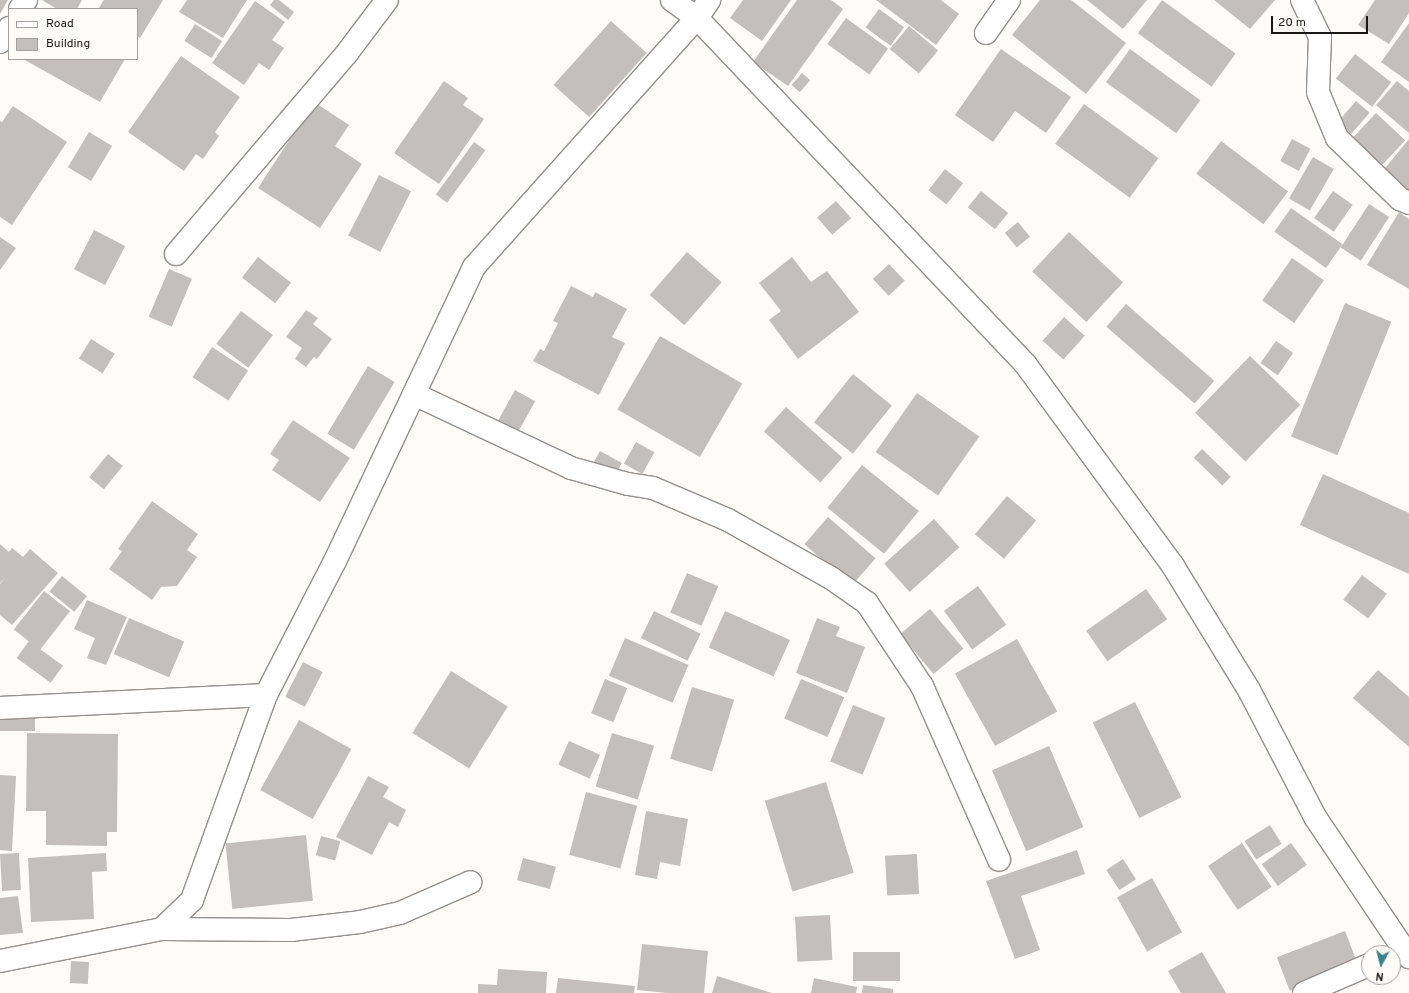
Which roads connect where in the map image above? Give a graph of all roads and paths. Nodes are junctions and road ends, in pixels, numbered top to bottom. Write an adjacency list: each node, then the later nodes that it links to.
1 (387, 0): 11 (street)
2 (672, 0): 6 (street)
3 (709, 0): 6 (street)
4 (1009, 0): 8 (street)
5 (1302, 0): 10 (street)
6 (697, 18): 12 (street); 18 (street)
7 (8, 30): 9 (street)
8 (986, 32)
9 (0, 42)
10 (1409, 203)
11 (176, 254)
12 (414, 394): 13 (street); 15 (street)
13 (266, 695): 14 (street); 17 (street)
14 (0, 708)
15 (999, 860)
16 (471, 882): 17 (street)
17 (162, 929): 19 (street)
18 (1402, 954)
19 (0, 961)
20 (1361, 968): 21 (street)
21 (1304, 993)

